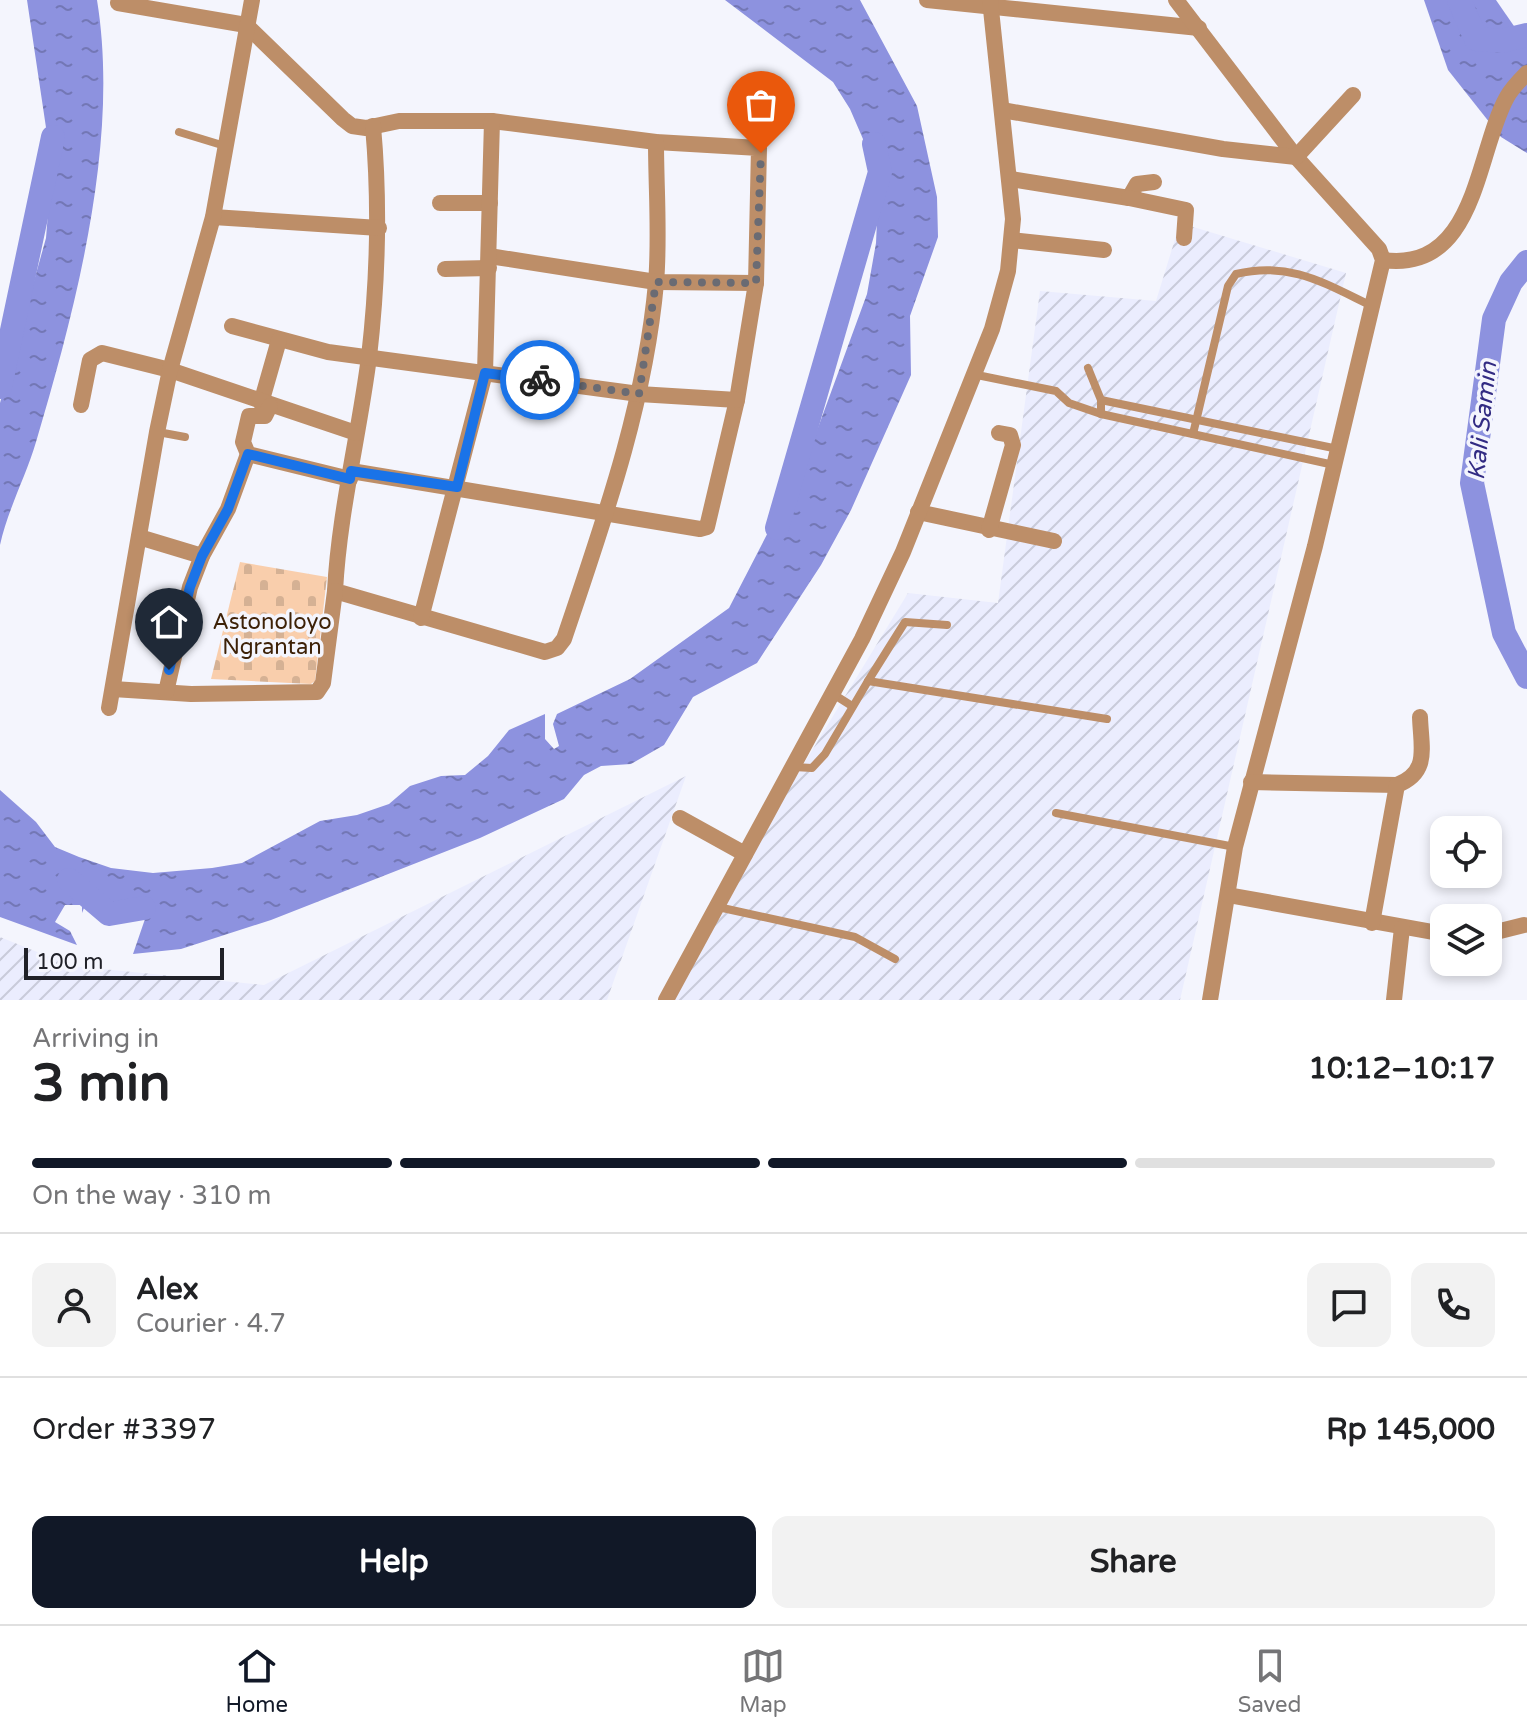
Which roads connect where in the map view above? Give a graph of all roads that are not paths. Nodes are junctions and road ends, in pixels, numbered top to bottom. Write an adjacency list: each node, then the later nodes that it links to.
1 (252, 0): 6 (street)
2 (927, 0): 5 (street)
3 (1176, 0): 7 (street)
4 (118, 3): 6 (street)
5 (990, 3): 7 (street); 10 (street)
6 (246, 25): 12 (street); 15 (street)
7 (1199, 28): 16 (street)
8 (1527, 73): 27 (street)
9 (1353, 95): 16 (street)
10 (1002, 110): 16 (street); 17 (street)
11 (492, 121): 12 (street); 14 (street); 21 (street)
12 (373, 126): 23 (street)
13 (179, 132): 15 (lane)
14 (656, 142): 30 (street); 31 (street)
15 (225, 146): 22 (street)
16 (1296, 157): 27 (street)
17 (1011, 179): 19 (street); 25 (street)
18 (1154, 182): 19 (street)
19 (1129, 198): 24 (street)
20 (440, 203): 21 (street)
21 (490, 203): 28 (street)
22 (213, 217): 23 (street); 37 (street)
23 (379, 228): 35 (street)
24 (1184, 238)
25 (1012, 240): 26 (street); 39 (street)
26 (1104, 250)
27 (1383, 260): 32 (street)
28 (489, 262): 29 (street); 30 (street); 38 (street)
29 (445, 269)
30 (656, 282): 31 (street); 40 (street)
31 (756, 283): 41 (street)
32 (1373, 307): 46 (lane); 53 (street)
33 (232, 326): 34 (street)
34 (279, 340): 35 (street); 43 (street)
35 (369, 357): 38 (street); 48 (street)
36 (1088, 368): 42 (lane)
37 (170, 370): 43 (street); 44 (street); 47 (street)
38 (485, 373): 40 (street); 55 (street)
39 (977, 375): 45 (lane); 56 (street)
40 (639, 394): 41 (street); 57 (street)
41 (737, 400): 57 (street)
42 (1101, 400): 45 (lane); 46 (lane)
43 (265, 404): 48 (street); 52 (street)
44 (81, 405)
45 (1101, 414): 50 (lane)
46 (1197, 418): 50 (lane); 53 (lane)
47 (157, 432): 51 (lane); 59 (street)
48 (356, 433): 54 (street)
49 (999, 433): 58 (street)
50 (1193, 434): 53 (lane)
51 (185, 437)
52 (248, 454): 54 (street); 61 (street)
53 (1337, 457): 74 (street)
54 (350, 475): 55 (street); 62 (street)
55 (457, 487): 57 (street); 63 (street)
56 (918, 512): 58 (street); 68 (street)
57 (606, 513): 63 (street)
58 (989, 530): 60 (street)
59 (139, 537): 61 (street); 66 (street)
60 (1054, 541)
61 (202, 556): 67 (street)
62 (335, 591): 63 (street); 67 (street)
63 (421, 618)
64 (947, 625): 65 (lane)
65 (868, 681): 69 (lane); 72 (lane)
66 (113, 689): 67 (street); 70 (street)
67 (166, 692)
68 (833, 694): 69 (lane); 73 (street)
69 (852, 706): 73 (lane)
70 (109, 708)
71 (1420, 717): 75 (street)
72 (1107, 719)
73 (794, 767): 79 (street)
74 (1251, 782): 75 (street); 78 (street)
75 (1397, 785): 82 (street)
76 (1056, 813): 78 (lane)
77 (680, 818): 79 (street)
78 (1235, 847): 80 (street)
79 (745, 854): 81 (street)
80 (1228, 895): 82 (street); 89 (street)
81 (718, 907): 87 (lane); 88 (street)
82 (1372, 923): 84 (street)
83 (1524, 925): 85 (street)
84 (1402, 928): 86 (street); 90 (street)
85 (1502, 930)
86 (1430, 932)
87 (895, 959)
88 (666, 1000)
89 (1210, 1000)
90 (1394, 1000)

